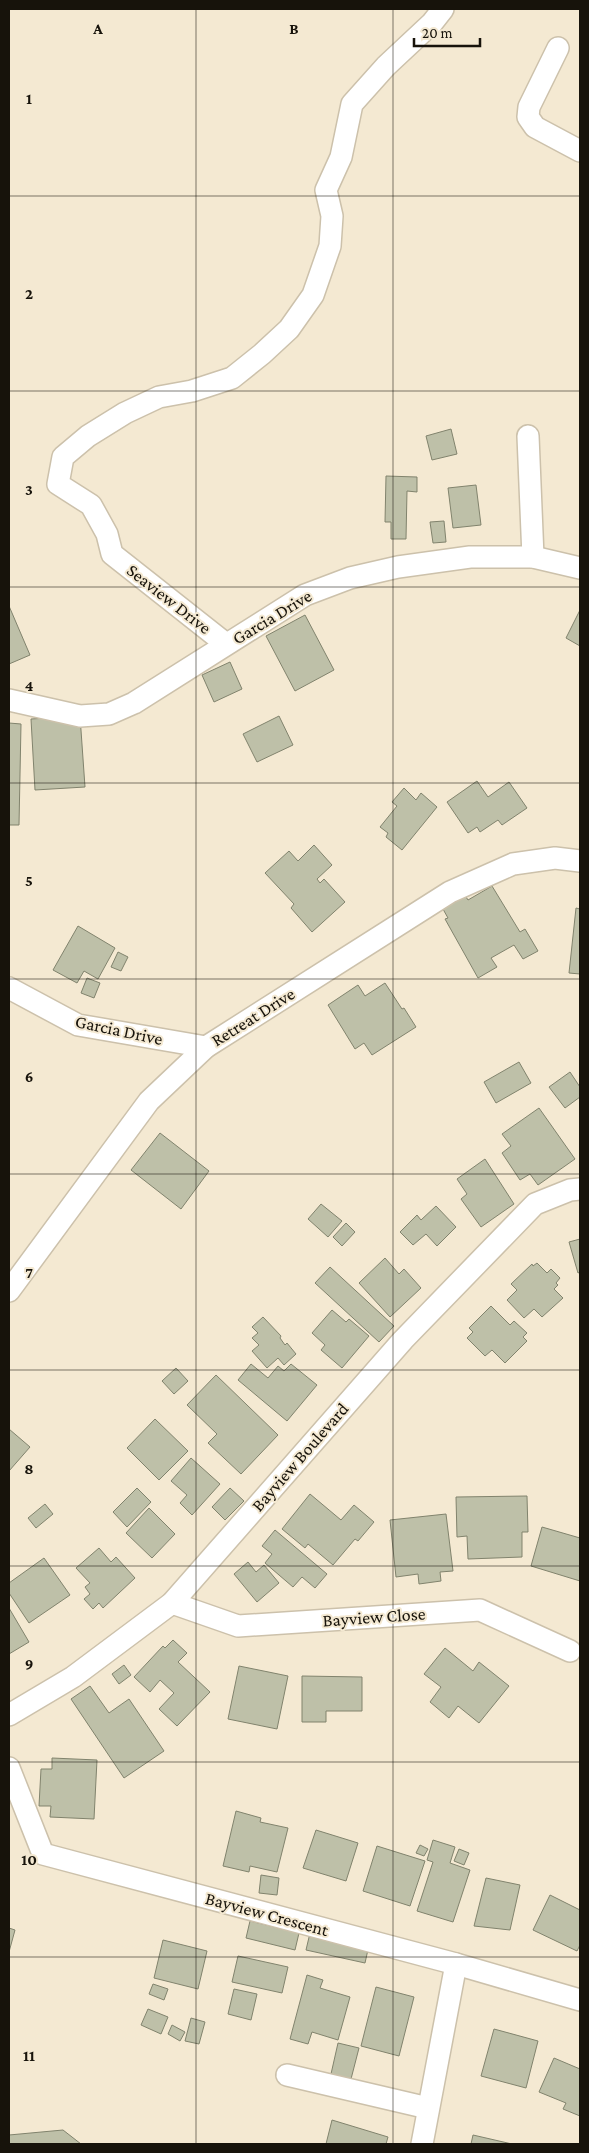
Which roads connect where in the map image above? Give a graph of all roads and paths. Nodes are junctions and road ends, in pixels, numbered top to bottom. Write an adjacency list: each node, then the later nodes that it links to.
1 (443, 9): 7 (street, Seaview Drive)
2 (558, 48): 3 (street)
3 (580, 151)
4 (528, 436): 5 (street)
5 (533, 557): 6 (street, Garcia Drive); 7 (street, Garcia Drive)
6 (580, 568)
7 (226, 644): 8 (street, Garcia Drive)
8 (9, 700)
9 (580, 861): 11 (street, Retreat Drive)
10 (9, 988): 11 (street, Garcia Drive)
11 (206, 1047): 13 (street, Retreat Drive)
12 (580, 1189): 14 (street, Bayview Boulevard)
13 (9, 1291)
14 (172, 1603): 15 (street, Bayview Close); 16 (street, Bayview Boulevard)
15 (570, 1651)
16 (9, 1715)
17 (9, 1768): 18 (street, Bayview Crescent)
18 (456, 1964): 19 (street, Bayview Crescent); 21 (street)
19 (580, 2000)
20 (287, 2075): 21 (street)
21 (428, 2108): 22 (street)
22 (422, 2144)

